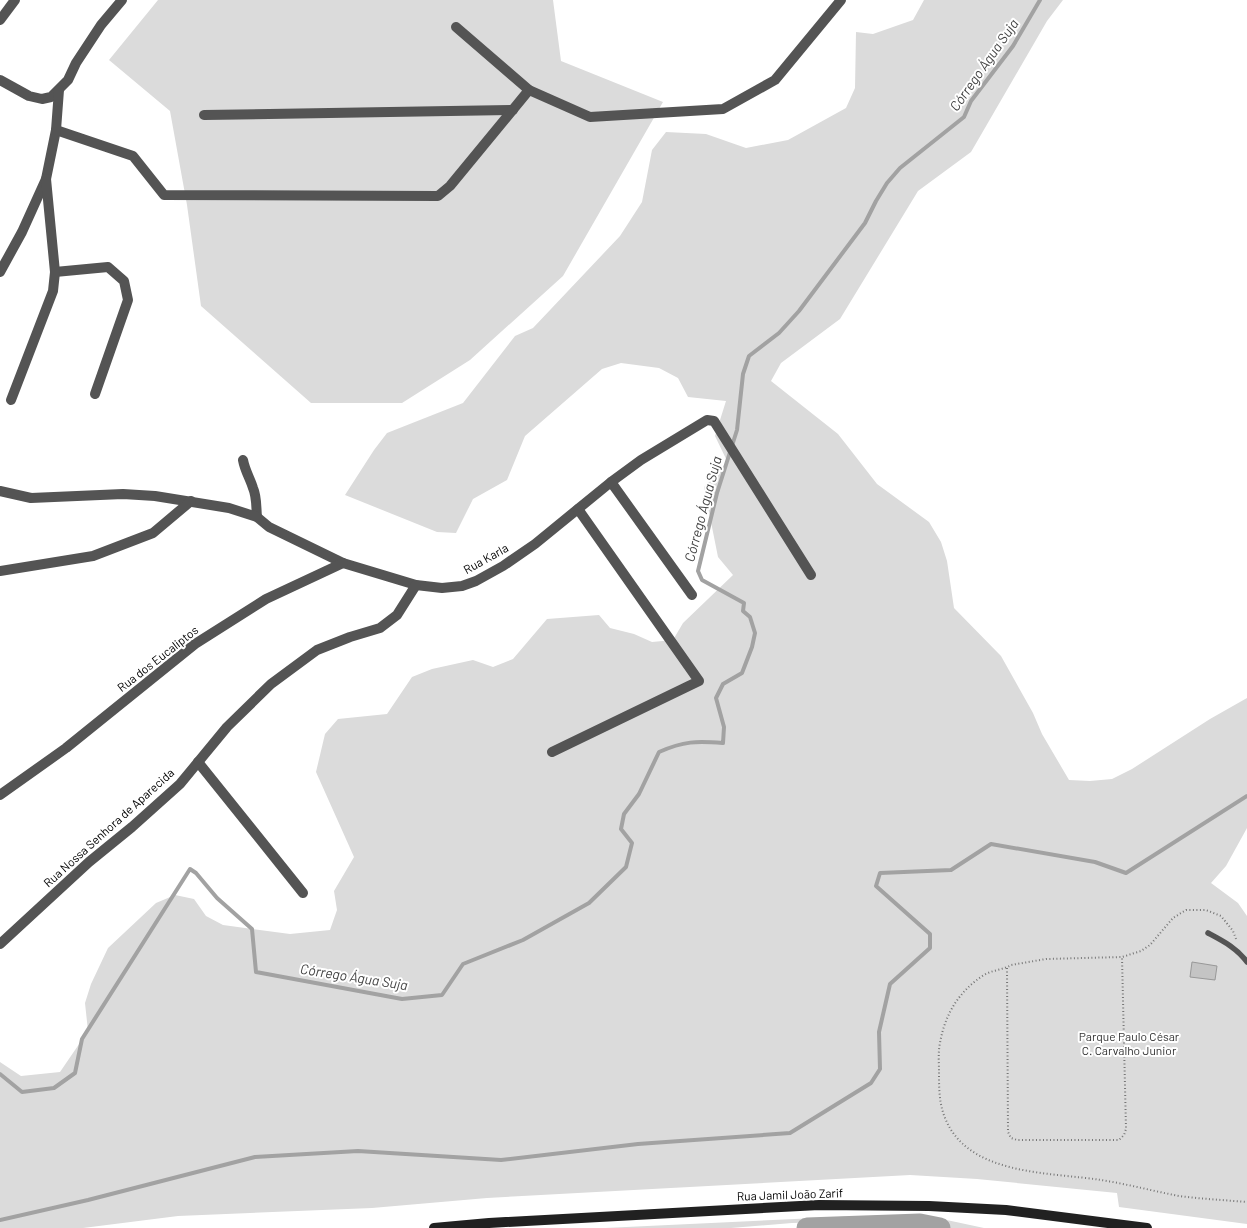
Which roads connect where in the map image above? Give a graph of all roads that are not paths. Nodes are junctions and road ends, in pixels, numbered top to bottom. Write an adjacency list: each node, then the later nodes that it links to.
1 (15, 0): 4 (street)
2 (122, 0): 7 (street)
3 (841, 0): 8 (street)
4 (0, 20)
5 (456, 28): 8 (street)
6 (0, 80): 7 (street)
7 (59, 90): 11 (street)
8 (530, 90): 9 (street)
9 (513, 110): 10 (street); 11 (street)
10 (204, 115)
11 (56, 130): 12 (street)
12 (46, 178): 13 (street); 16 (street)
13 (14, 247): 14 (street); 15 (street)
14 (0, 252)
15 (0, 272)
16 (55, 272): 17 (street); 18 (street)
17 (95, 394)
18 (11, 400)
19 (243, 460): 24 (street)
20 (611, 482): 23 (street, Rua Karla); 27 (street, Rua Karla); 29 (street)
21 (0, 491): 22 (street, Rua Karla)
22 (191, 501): 24 (street, Rua Karla); 26 (street)
23 (578, 509): 28 (street, Rua Karla); 30 (street)
24 (256, 517): 25 (street, Rua Karla)
25 (343, 564): 28 (street, Rua Karla); 32 (street, Rua dos Eucaliptos)
26 (0, 571)
27 (811, 576)
28 (416, 585): 31 (street, Rua Nossa Senhora de Aparecida)
29 (692, 595)
30 (552, 752)
31 (198, 762): 33 (street); 35 (street, Rua Nossa Senhora de Aparecida)
32 (0, 794)
33 (303, 892)
34 (1208, 933): 36 (lane)
35 (0, 944)
36 (1247, 962)
37 (434, 1228): 38 (main road, Rua Jamil João Zarif)
38 (1148, 1228)

